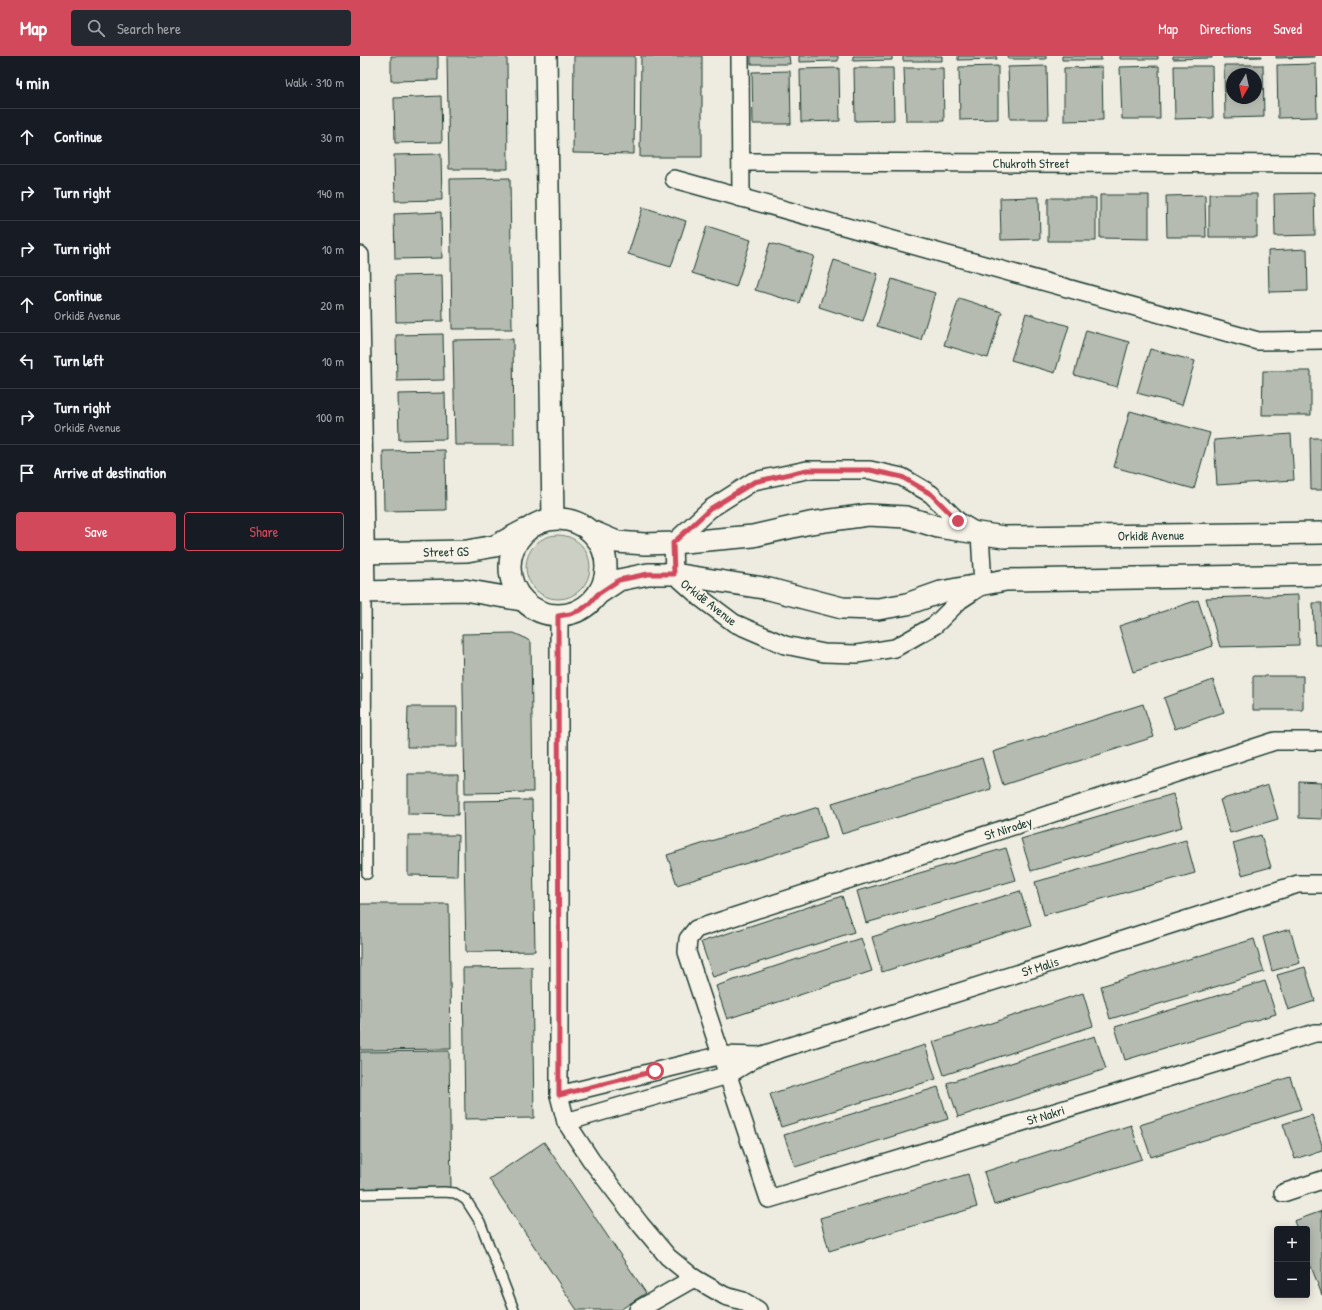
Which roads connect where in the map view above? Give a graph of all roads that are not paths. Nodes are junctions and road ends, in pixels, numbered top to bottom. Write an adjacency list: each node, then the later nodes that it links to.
1 (546, 56): 10 (street)
2 (740, 56): 3 (street)
3 (741, 162): 4 (street, Chukroth Street); 6 (street)
4 (1322, 164)
5 (674, 179): 6 (street)
6 (741, 198): 8 (street)
7 (360, 255): 9 (street)
8 (1322, 340)
9 (361, 388): 16 (street)
10 (553, 519): 11 (street); 12 (street)
11 (527, 529): 16 (street, Street GS); 22 (street)
12 (591, 531): 15 (street, Orkidē Avenue); 21 (street)
13 (1322, 533): 14 (street, Orkidē Avenue)
14 (980, 534): 15 (street, Orkidē Avenue); 15 (street, Orkidē Avenue); 19 (street)
15 (673, 543): 17 (street)
16 (362, 553): 20 (street)
17 (674, 574): 19 (street, Orkidē Avenue); 19 (street, Orkidē Avenue); 21 (street, Orkidē Avenue)
18 (1322, 575): 19 (street, Orkidē Avenue)
19 (983, 585)
20 (363, 592): 22 (street); 25 (lane)
21 (598, 594): 23 (street)
22 (522, 600): 23 (street)
23 (558, 616): 31 (street)
24 (1322, 740): 28 (street, St Nirodey)
25 (367, 874)
26 (1322, 884): 29 (street, St Malis)
27 (1322, 1033): 30 (street, St Nakri)
28 (722, 1054): 29 (street); 30 (street); 31 (street)
29 (759, 1056): 30 (street)
30 (728, 1075): 32 (street)
31 (559, 1095): 32 (street)
32 (566, 1122): 36 (street)
33 (1322, 1180): 34 (street)
34 (1283, 1193)
35 (360, 1194): 37 (lane)
36 (694, 1278): 38 (street); 39 (street)
37 (514, 1310)
38 (638, 1310)
39 (758, 1310)

